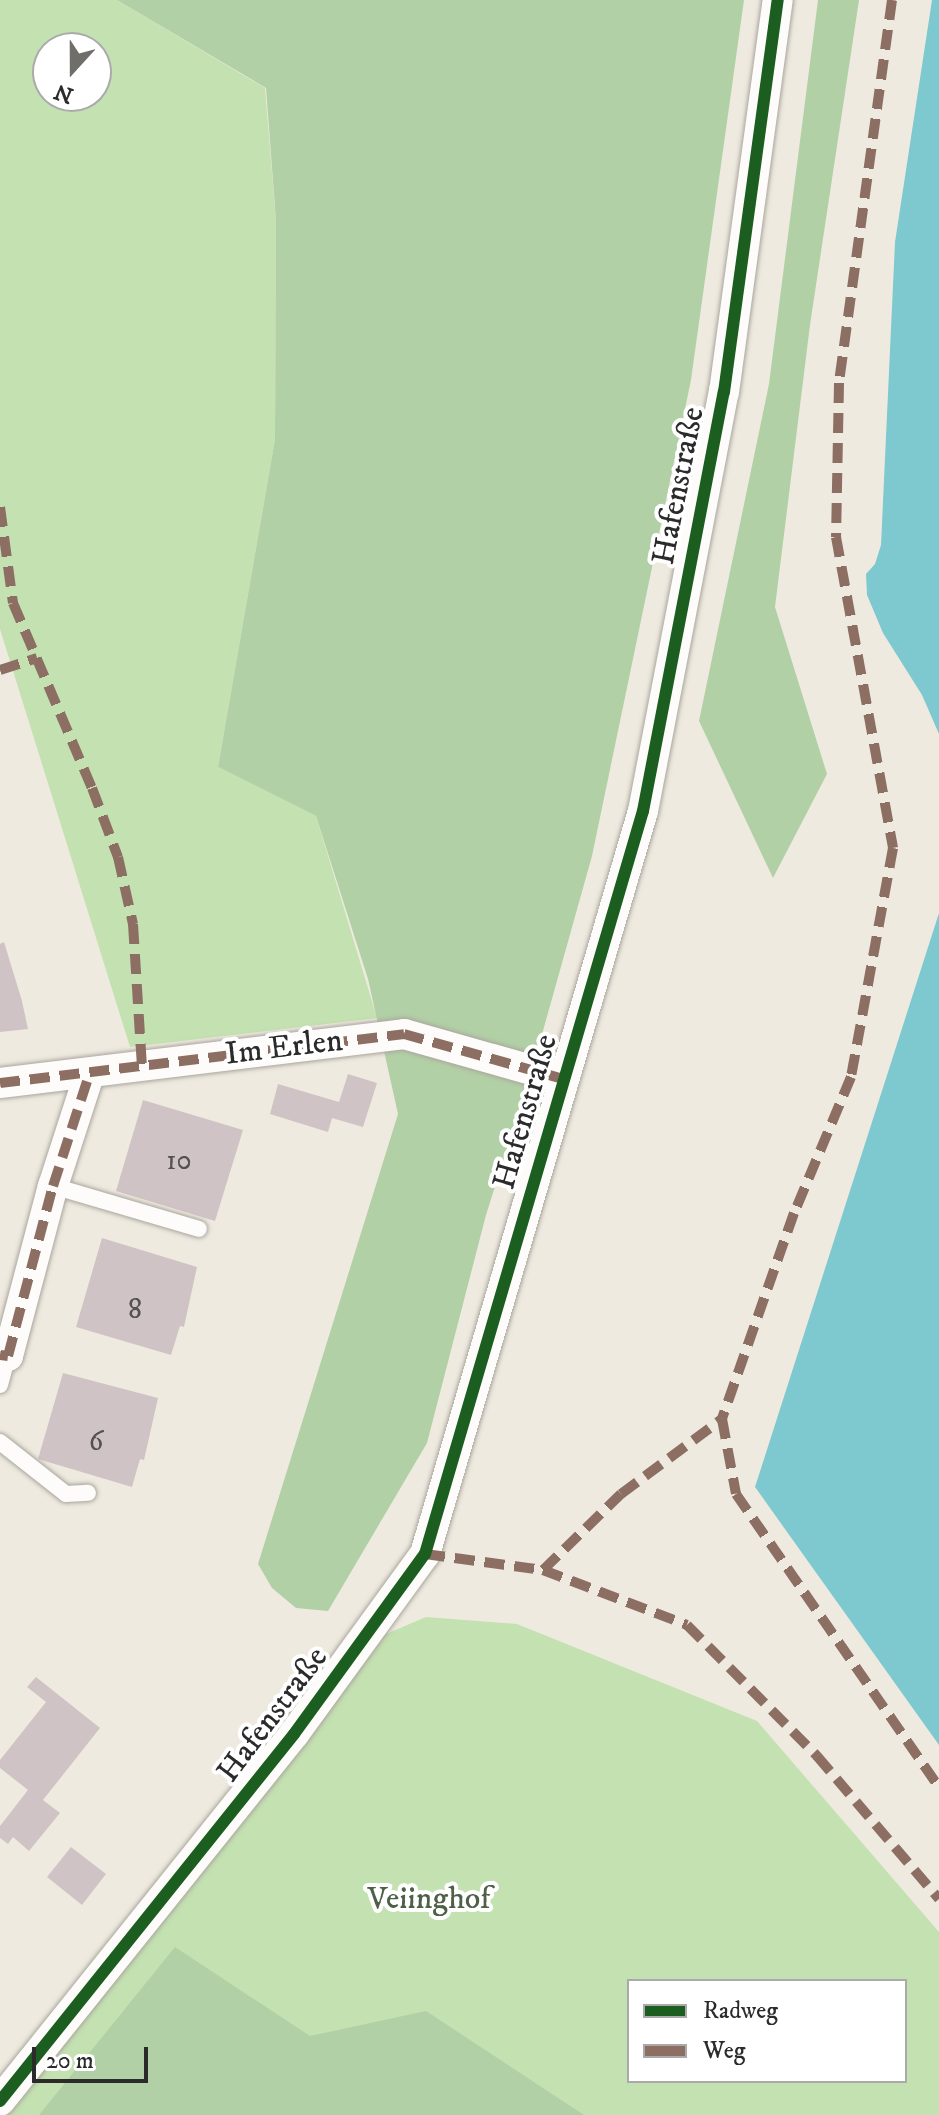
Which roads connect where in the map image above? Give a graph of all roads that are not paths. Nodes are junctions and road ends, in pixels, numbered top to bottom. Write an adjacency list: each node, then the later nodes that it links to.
1 (778, 0): 3 (street, Hafenstraße)
2 (89, 1075): 3 (street, Im Erlen); 4 (street, Im Erlen); 5 (street)
3 (563, 1079): 10 (street, Hafenstraße)
4 (0, 1083)
5 (53, 1186): 6 (lane); 7 (street)
6 (199, 1229)
7 (3, 1365)
8 (0, 1442): 9 (lane)
9 (88, 1493)
10 (0, 2101)

